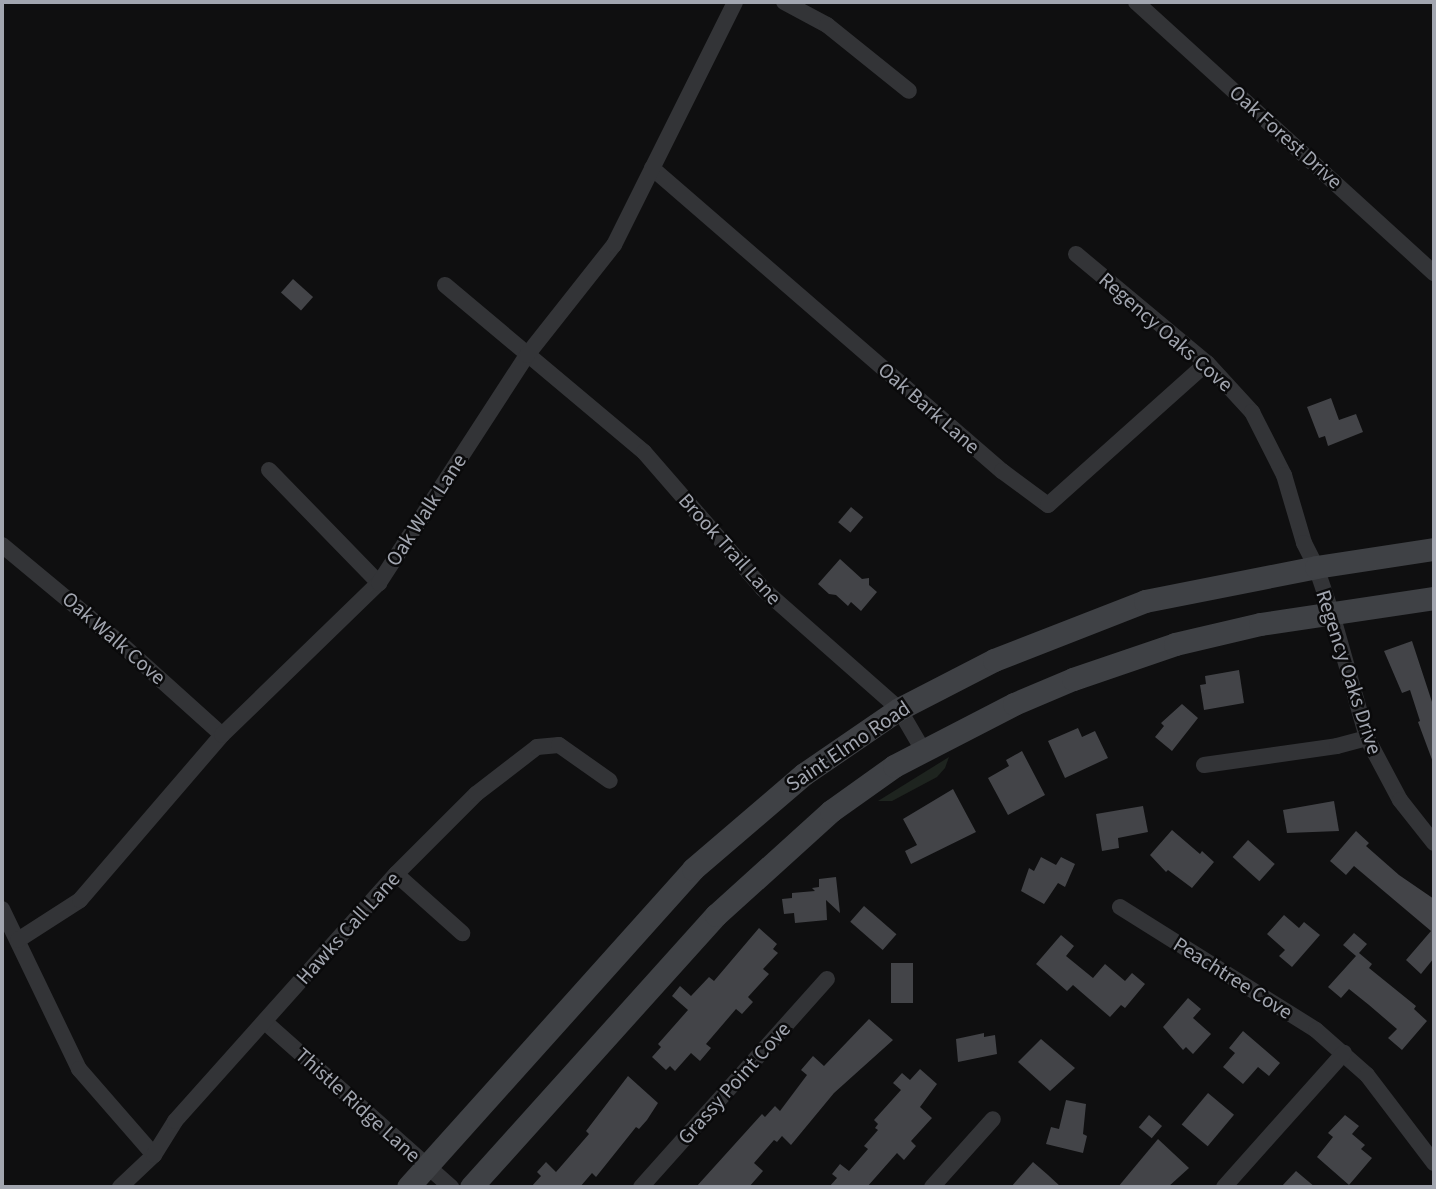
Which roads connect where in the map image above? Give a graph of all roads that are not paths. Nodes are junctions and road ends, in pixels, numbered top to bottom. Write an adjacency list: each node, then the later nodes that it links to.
1 (734, 2): 5 (street, Oak Walk Lane)
2 (784, 2): 4 (street)
3 (1136, 2): 7 (street, Oak Forest Drive)
4 (909, 92)
5 (652, 168): 9 (street, Oak Walk Lane); 10 (street, Oak Bark Lane)
6 (1076, 254): 10 (street, Regency Oaks Cove)
7 (1434, 273)
8 (445, 285): 9 (street, Brook Trail Lane)
9 (527, 355): 15 (street, Oak Walk Lane); 18 (street, Brook Trail Lane)
10 (1207, 363): 14 (street, Regency Oaks Cove)
11 (269, 470): 15 (street)
12 (2, 545): 19 (street, Oak Walk Cove)
13 (1434, 549): 14 (main road, Saint Elmo Road)
14 (1316, 567): 17 (street, Regency Oaks Drive); 18 (main road, Saint Elmo Road)
15 (379, 583): 19 (street, Oak Walk Lane)
16 (1434, 598): 17 (main road, Saint Elmo Road)
17 (1332, 614): 20 (street, Regency Oaks Drive); 21 (main road, Saint Elmo Road)
18 (899, 709): 21 (street, Brook Trail Lane); 36 (main road, Saint Elmo Road)
19 (222, 735): 29 (street, Oak Walk Lane)
20 (1367, 738): 22 (street); 24 (street, Regency Oaks Drive)
21 (923, 750): 40 (main road, Saint Elmo Road)
22 (1204, 765)
23 (610, 781): 25 (street, Hawks Call Lane)
24 (1434, 843)
25 (396, 874): 28 (street); 31 (street, Hawks Call Lane)
26 (1120, 907): 32 (street, Peachtree Cove)
27 (2, 909): 29 (street)
28 (462, 933)
29 (18, 940): 34 (street)
30 (827, 979): 41 (street, Grassy Point Cove)
31 (265, 1022): 34 (street, Hawks Call Lane); 36 (street, Thistle Ridge Lane)
32 (1344, 1053): 35 (street, Peachtree Cove); 43 (street)
33 (993, 1119): 42 (street)
34 (154, 1155): 37 (street, Hawks Call Lane)
35 (1434, 1163)
36 (427, 1166): 38 (main road, Saint Elmo Road); 39 (street, Thistle Ridge Lane)
37 (120, 1187)
38 (408, 1187)
39 (451, 1187)
40 (471, 1187)
41 (641, 1187)
42 (932, 1187)
43 (1224, 1187)

